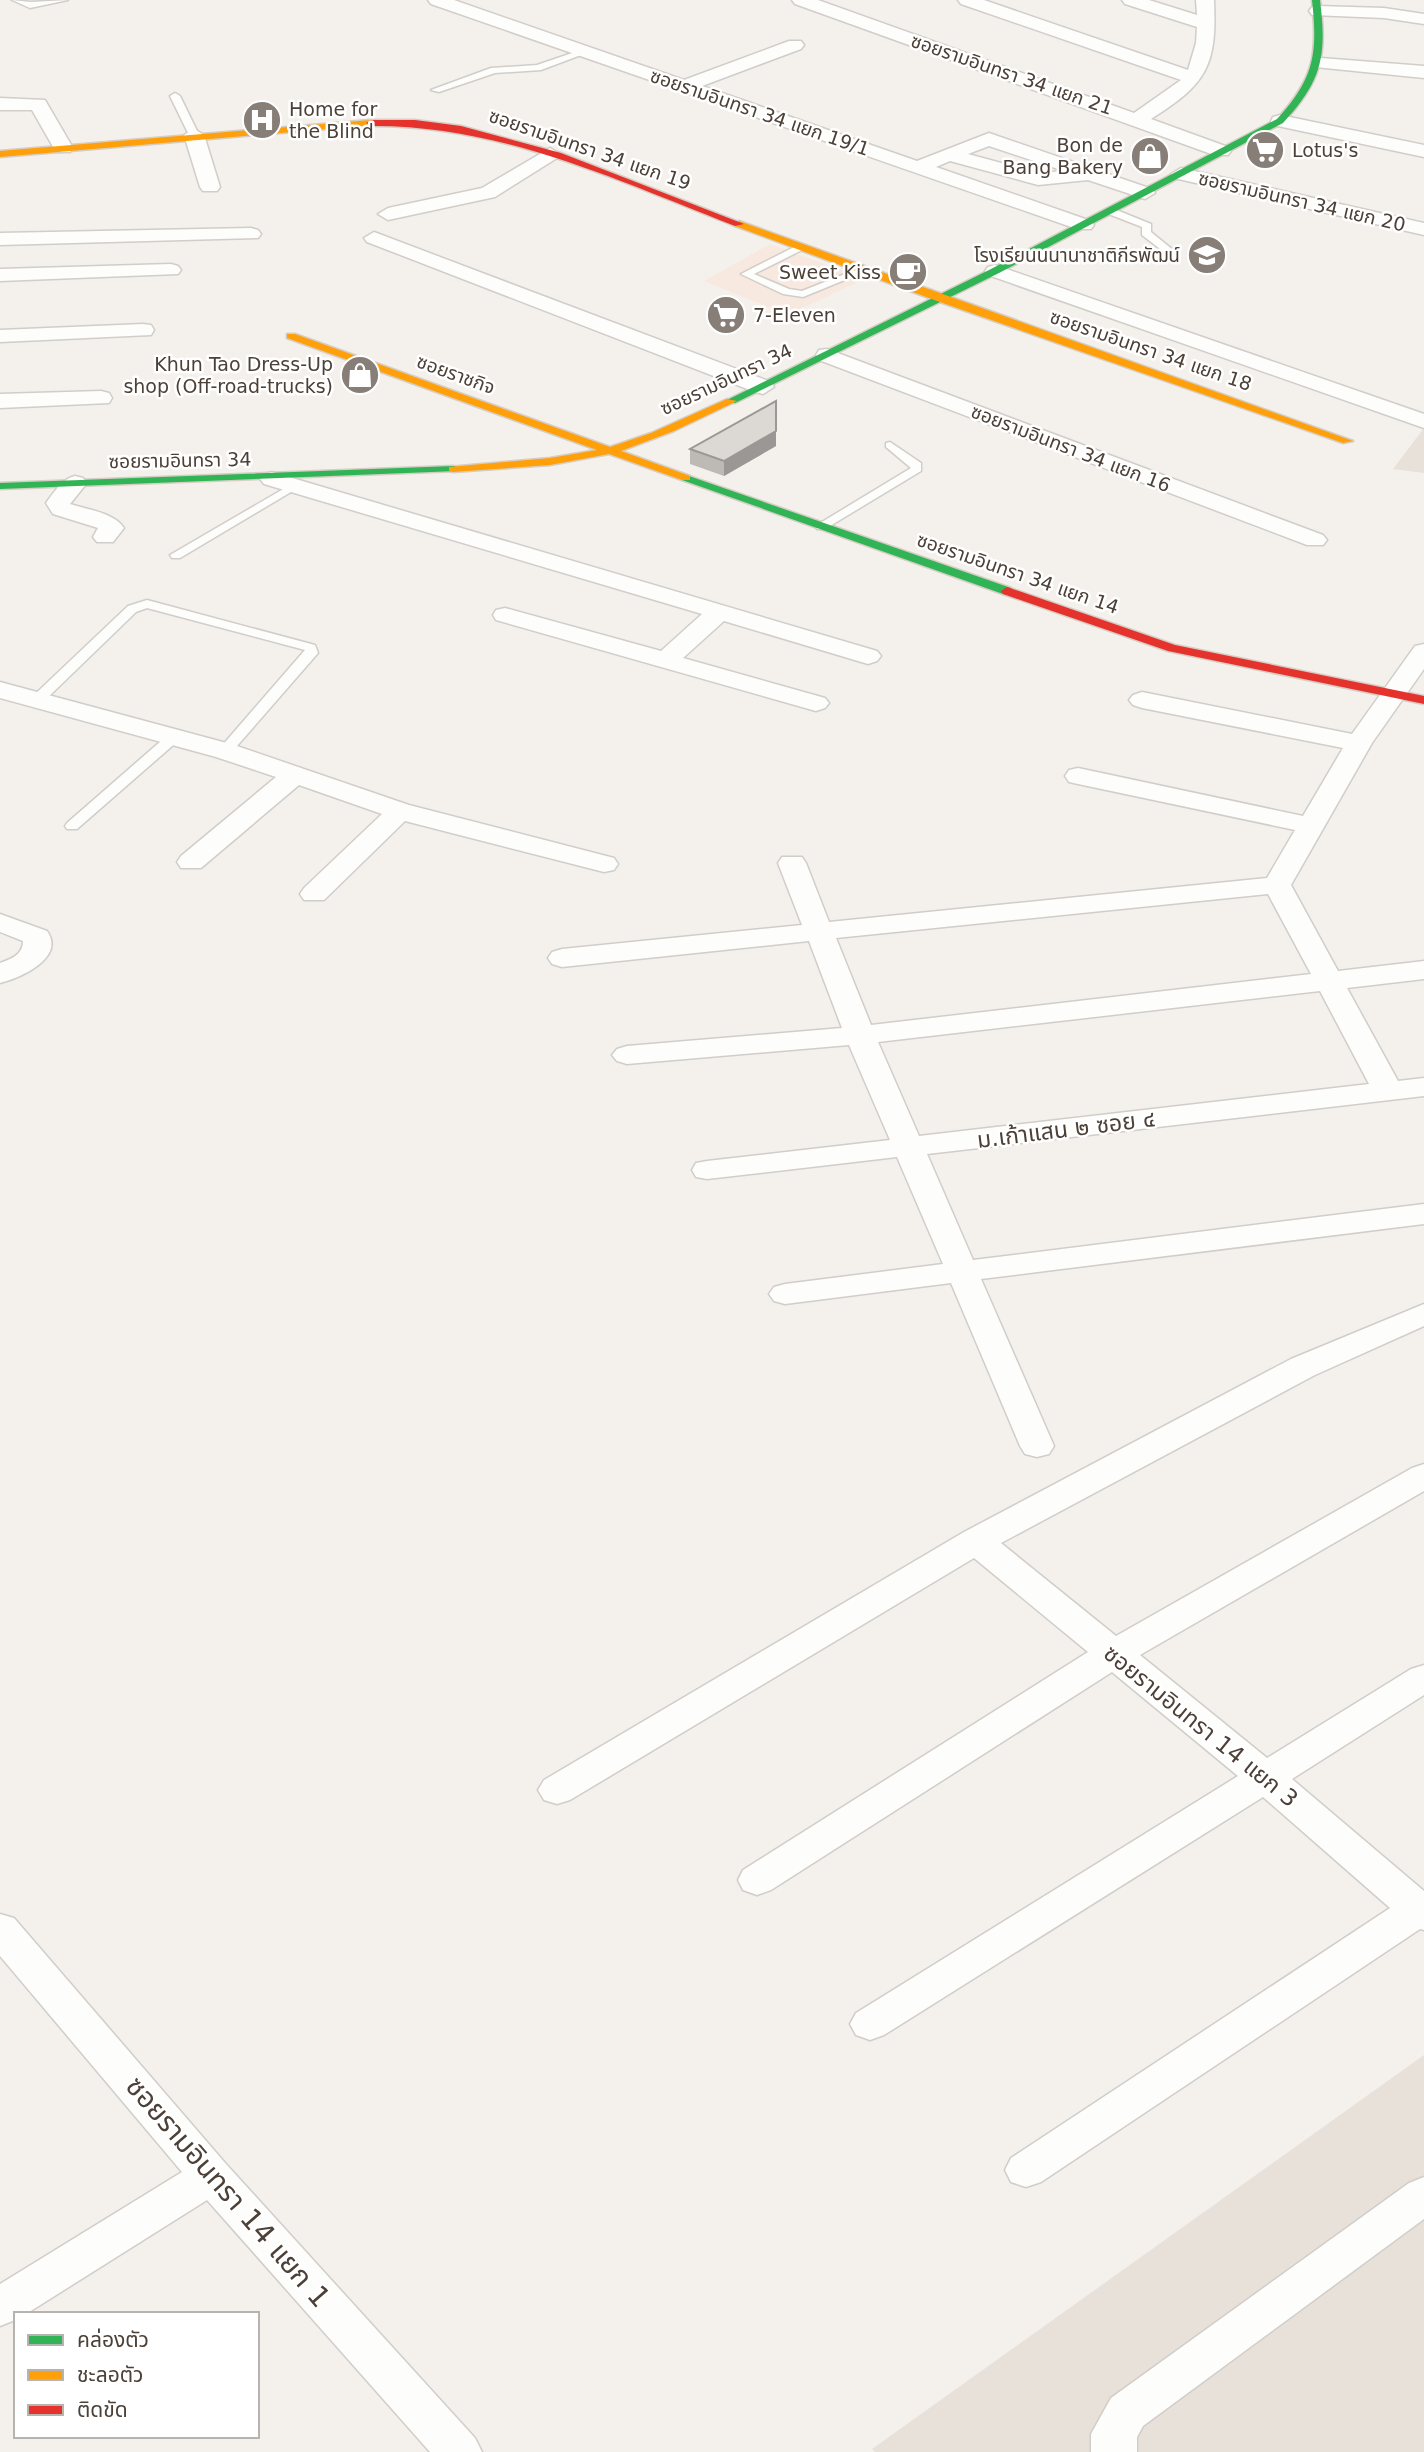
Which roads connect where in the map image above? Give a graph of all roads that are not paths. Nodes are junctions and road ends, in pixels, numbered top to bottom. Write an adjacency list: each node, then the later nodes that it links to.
1 (16, 0): 2 (lane)
2 (64, 0)
3 (437, 0): 12 (street, ซอยรามอินทรา 34 แยก 19/1)
4 (801, 0): 20 (street, ซอยรามอินทรา 34 แยก 21)
5 (967, 0): 15 (street)
6 (1131, 0): 10 (street)
7 (1205, 0): 10 (street)
8 (1317, 5): 9 (street); 13 (street)
9 (1424, 19)
10 (1206, 24): 15 (street)
11 (795, 45): 16 (street)
12 (584, 52): 16 (street, ซอยรามอินทรา 34 แยก 19/1); 17 (lane)
13 (1321, 63): 14 (street); 21 (street, ซอยรามอินทรา 34)
14 (1424, 72)
15 (1194, 78): 20 (street)
16 (684, 86): 28 (street, ซอยรามอินทรา 34 แยก 19/1)
17 (436, 90)
18 (175, 96): 22 (lane)
19 (0, 104): 26 (street)
20 (1138, 119): 23 (street, ซอยรามอินทรา 34 แยก 21)
21 (1280, 121): 23 (street, ซอยรามอินทรา 34); 24 (street)
22 (194, 135): 26 (street, ซอยรามอินทรา 34 แยก 19); 27 (street, ซอยรามอินทรา 34 แยก 19); 36 (street)
23 (1221, 151): 29 (street, ซอยรามอินทรา 34)
24 (1424, 151)
25 (0, 154): 26 (street, ซอยรามอินทรา 34 แยก 19)
26 (51, 154)
27 (550, 154): 32 (street); 39 (street, ซอยรามอินทรา 34 แยก 19)
28 (921, 166): 30 (street); 33 (street, ซอยรามอินทรา 34 แยก 19/1)
29 (1181, 174): 30 (street, ซอยรามอินทรา 34); 34 (street, ซอยรามอินทรา 34 แยก 20)
30 (1145, 193): 31 (street, ซอยรามอินทรา 34)
31 (1110, 211): 33 (street, ซอยรามอินทรา 34); 40 (lane)
32 (388, 214)
33 (1084, 225): 43 (street, ซอยรามอินทรา 34)
34 (1424, 229)
35 (251, 234): 36 (street)
36 (199, 235): 38 (street)
37 (374, 238): 50 (street)
38 (0, 239)
39 (800, 247): 42 (street, ซอยรามอินทรา 34 แยก 19); 42 (lane)
40 (1168, 250)
41 (171, 270): 44 (street)
42 (864, 270): 45 (street, ซอยรามอินทรา 34 แยก 19)
43 (995, 271): 45 (street, ซอยรามอินทรา 34); 53 (street)
44 (0, 275)
45 (941, 299): 49 (street, ซอยรามอินทรา 34); 54 (street, ซอยรามอินทรา 34 แยก 18)
46 (144, 330): 47 (street)
47 (0, 335)
48 (291, 336): 56 (street, ซอยราชกิจ)
49 (827, 355): 50 (street, ซอยรามอินทรา 34); 62 (street, ซอยรามอินทรา 34 แยก 16)
50 (763, 387): 56 (street, ซอยรามอินทรา 34)
51 (101, 398): 52 (street)
52 (0, 401)
53 (1422, 419)
54 (1347, 442)
55 (890, 445): 60 (lane)
56 (608, 451): 58 (street, ซอยรามอินทรา 34); 60 (street, ซอยรามอินทรา 34 แยก 14)
57 (75, 483): 58 (street, ซอยรามอินทรา 34); 59 (street, ซอยรามอินทรา 34); 61 (street)
58 (282, 483): 63 (lane); 64 (street)
59 (0, 486)
60 (821, 527): 70 (street, ซอยรามอินทรา 34 แยก 14)
61 (105, 537)
62 (1315, 540)
63 (176, 555)
64 (720, 611): 67 (street); 68 (street)
65 (505, 615): 68 (street)
66 (1424, 651): 70 (street)
67 (867, 656)
68 (667, 659): 74 (street)
69 (0, 690): 71 (street)
70 (1395, 694): 73 (street, ซอยรามอินทรา 34 แยก 14); 76 (street)
71 (37, 700): 75 (street); 77 (lane)
72 (1142, 700): 76 (street)
73 (1424, 700)
74 (816, 703)
75 (174, 737): 77 (street); 81 (lane)
76 (1359, 743): 82 (street)
77 (225, 751): 78 (street)
78 (294, 776): 80 (street); 83 (street)
79 (1078, 776): 82 (street)
80 (400, 811): 85 (street); 87 (street)
81 (72, 826)
82 (1312, 826): 86 (street)
83 (191, 862)
84 (792, 863): 89 (street)
85 (604, 864)
86 (1277, 885): 89 (street); 93 (street)
87 (314, 894)
88 (9, 925): 92 (street)
89 (818, 930): 90 (street); 94 (street)
90 (562, 958)
91 (1424, 970): 93 (street)
92 (0, 974)
93 (1326, 980): 94 (street); 97 (street)
94 (860, 1035): 95 (street); 98 (street)
95 (627, 1055)
96 (1424, 1087): 97 (street, ม.เก้าแสน ๒ ซอย ๔)
97 (1388, 1091): 98 (street, ม.เก้าแสน ๒ ซอย ๔)
98 (910, 1147): 99 (street, ม.เก้าแสน ๒ ซอย ๔); 101 (street)
99 (707, 1170)
100 (1424, 1214): 101 (street)
101 (962, 1272): 102 (street); 104 (street)
102 (785, 1294)
103 (1424, 1314): 106 (street)
104 (1037, 1446)
105 (1424, 1476): 107 (street)
106 (976, 1541): 107 (street, ซอยรามอินทรา 14 แยก 3); 110 (street)
107 (1113, 1654): 109 (street, ซอยรามอินทรา 14 แยก 3); 111 (street)
108 (1424, 1678): 109 (street)
109 (1264, 1776): 112 (street, ซอยรามอินทรา 14 แยก 3); 114 (street)
110 (557, 1790)
111 (757, 1881)
112 (1422, 1910): 115 (street)
113 (0, 1929): 116 (street, ซอยรามอินทรา 14 แยก 1)
114 (870, 2024)
115 (1026, 2170)
116 (211, 2176): 118 (street); 119 (street, ซอยรามอินทรา 14 แยก 1)
117 (1424, 2195): 120 (street)
118 (0, 2307)
119 (459, 2452)
120 (1114, 2452)

